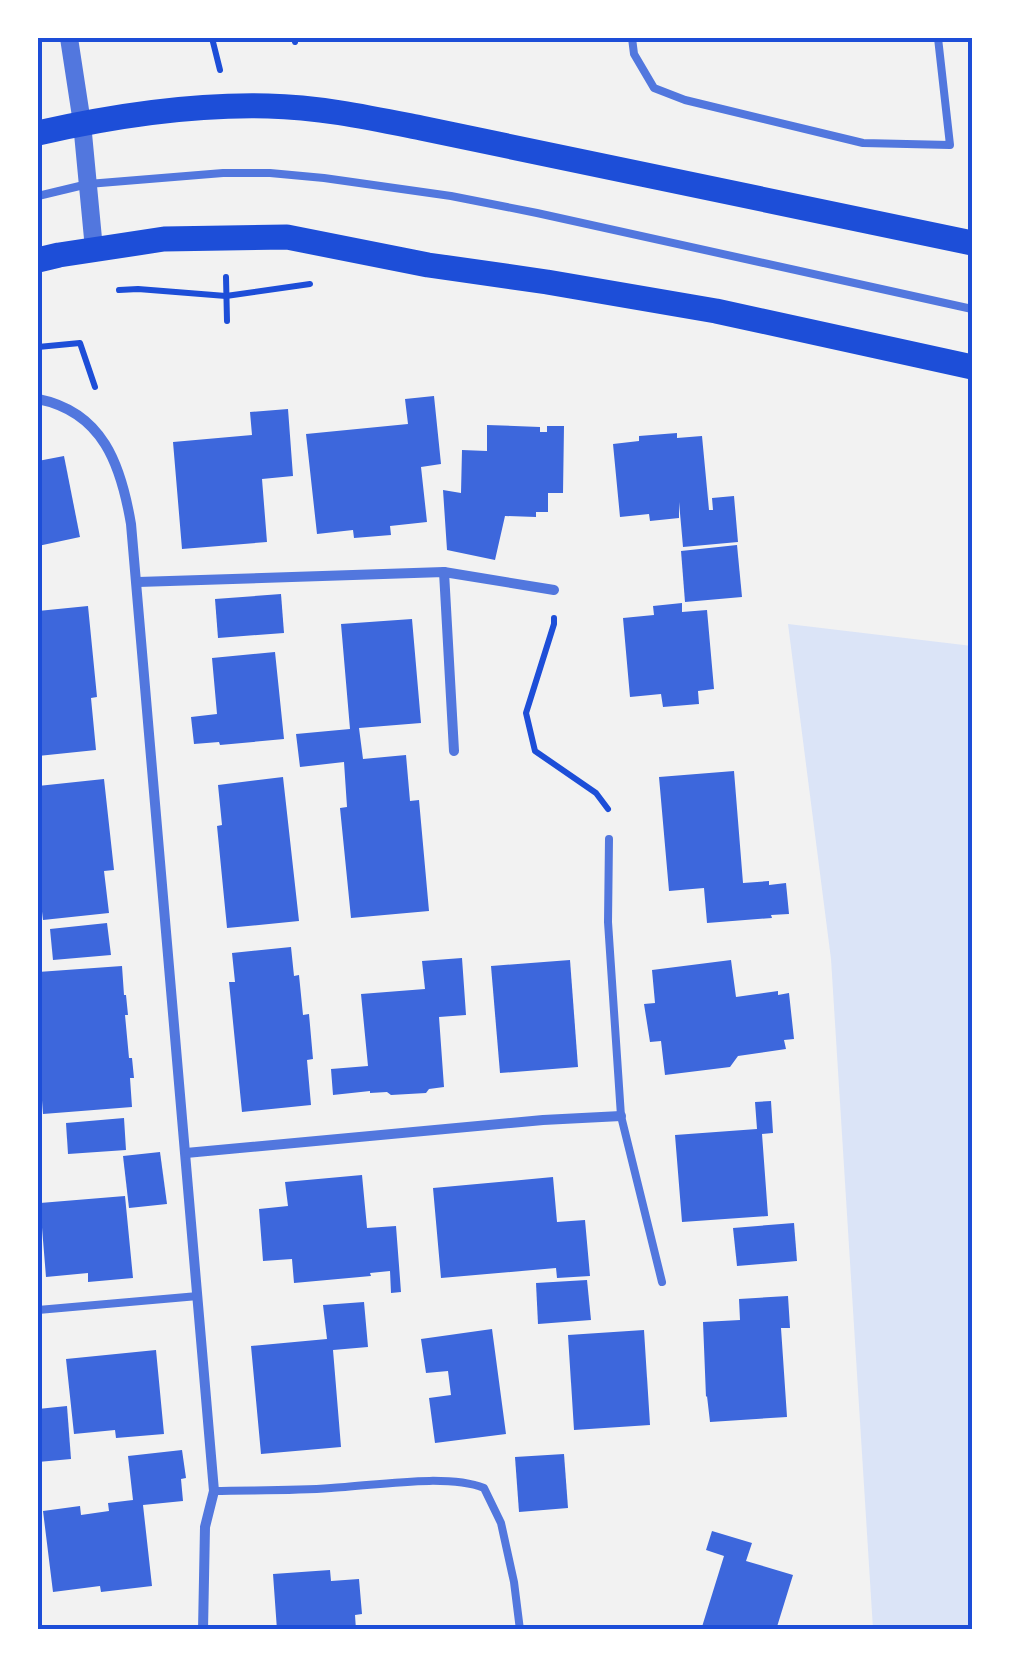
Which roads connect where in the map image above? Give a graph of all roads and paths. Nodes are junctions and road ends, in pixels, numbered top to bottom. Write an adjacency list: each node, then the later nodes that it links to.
1 (69, 38): 6 (street)
2 (212, 38): 5 (path)
3 (632, 38): 4 (lane)
4 (938, 38)
5 (222, 79)
6 (82, 123): 7 (main road); 8 (street); 10 (main road)
7 (38, 133)
8 (88, 184): 9 (lane); 11 (street); 15 (lane)
9 (38, 196)
10 (972, 244)
11 (94, 249): 12 (main road); 17 (main road)
12 (38, 260)
13 (320, 282): 14 (path)
14 (119, 290)
15 (972, 309)
16 (38, 347): 19 (path)
17 (972, 367)
18 (38, 399): 19 (street)
19 (88, 422): 21 (street)
20 (444, 572): 21 (street); 22 (street); 23 (street)
21 (138, 582): 26 (street)
22 (554, 590): 24 (path)
23 (454, 750)
24 (609, 839): 25 (lane)
25 (621, 1116): 26 (street); 27 (lane)
26 (186, 1153): 28 (street)
27 (662, 1282)
28 (198, 1296): 29 (lane); 30 (street)
29 (38, 1310)
30 (214, 1490): 31 (street); 32 (lane)
31 (202, 1630)
32 (520, 1630)

